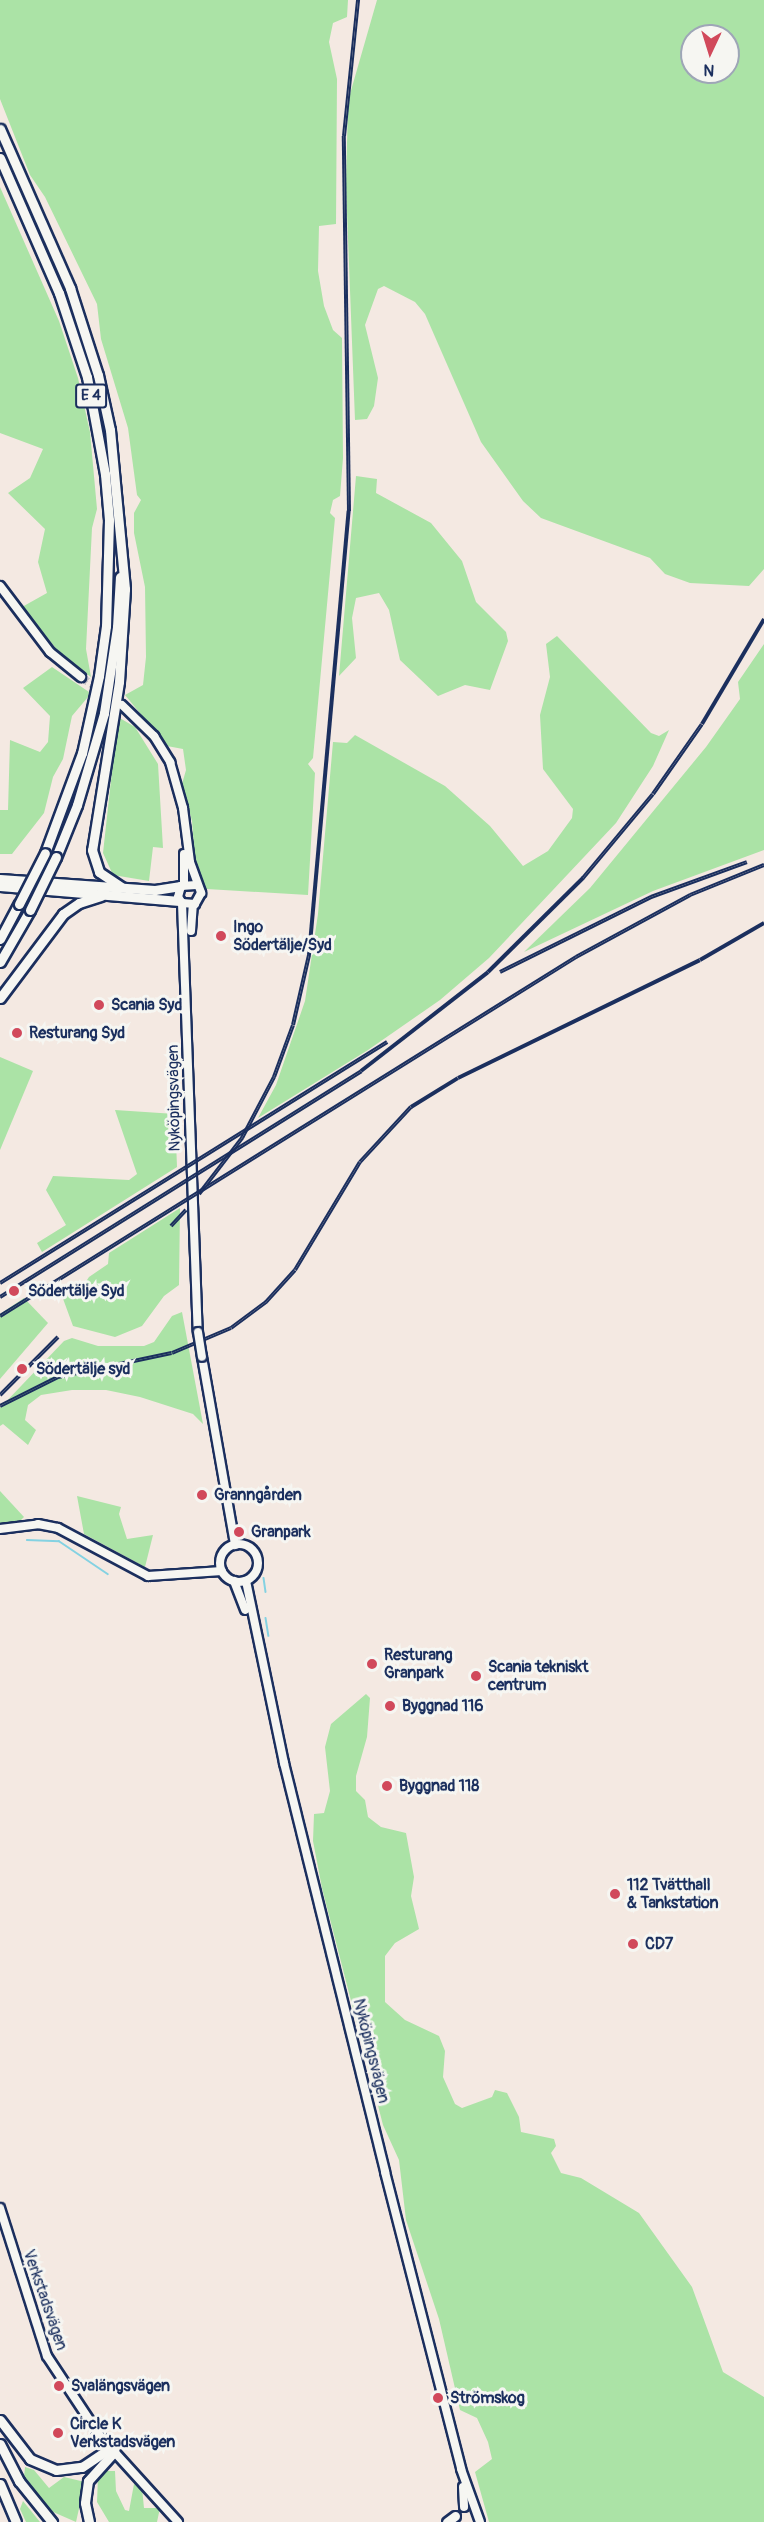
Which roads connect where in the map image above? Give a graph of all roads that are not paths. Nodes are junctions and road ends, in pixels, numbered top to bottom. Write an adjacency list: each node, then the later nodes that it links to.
1 (0, 129): 3 (highway, E 4)
2 (0, 158): 16 (highway, E 4, bridge)
3 (120, 521): 12 (highway); 19 (highway, E 4, bridge)
4 (0, 586): 5 (main road)
5 (81, 676)
6 (122, 705): 7 (main road)
7 (179, 794): 9 (main road); 10 (main road)
8 (0, 879): 12 (highway)
9 (182, 885): 10 (main road); 12 (highway); 14 (main road, Nyköpingsvägen)
10 (196, 885): 15 (main road, Nyköpingsvägen)
11 (0, 886): 13 (highway)
12 (121, 887)
13 (112, 894): 14 (highway); 20 (highway)
14 (181, 902): 15 (main road); 21 (main road, Nyköpingsvägen)
15 (193, 905): 21 (main road, Nyköpingsvägen)
16 (12, 919): 17 (highway); 18 (highway, E 4)
17 (0, 933)
18 (0, 939)
19 (0, 962)
20 (0, 998)
21 (194, 1292): 22 (main road, Nyköpingsvägen, bridge)
22 (234, 1522): 24 (main road, Nyköpingsvägen); 25 (main road, Nyköpingsvägen)
23 (0, 1529): 28 (main road)
24 (236, 1545): 25 (main road); 26 (main road)
25 (246, 1546): 30 (main road)
26 (220, 1559): 27 (main road); 28 (main road)
27 (222, 1571): 28 (main road); 29 (main road)
28 (195, 1572)
29 (234, 1581): 30 (main road); 31 (main road, Nyköpingsvägen)
30 (246, 1581): 31 (main road, Nyköpingsvägen)
31 (255, 1638): 36 (main road, Nyköpingsvägen)
32 (0, 2208): 35 (main road, Verkstadsvägen)
33 (0, 2420): 35 (highway)
34 (0, 2444): 42 (highway)
35 (112, 2448): 43 (highway); 44 (main road, Verkstadsvägen); 45 (main road, Verkstadsvägen)
36 (462, 2469): 38 (main road, Nyköpingsvägen); 39 (main road, Nyköpingsvägen)
37 (0, 2484): 41 (highway)
38 (464, 2507): 39 (main road); 40 (main road)
39 (474, 2509): 46 (main road, Nyköpingsvägen)
40 (453, 2520)
41 (16, 2522)
42 (52, 2522)
43 (90, 2522)
44 (178, 2522)
45 (183, 2522)
46 (480, 2522)

